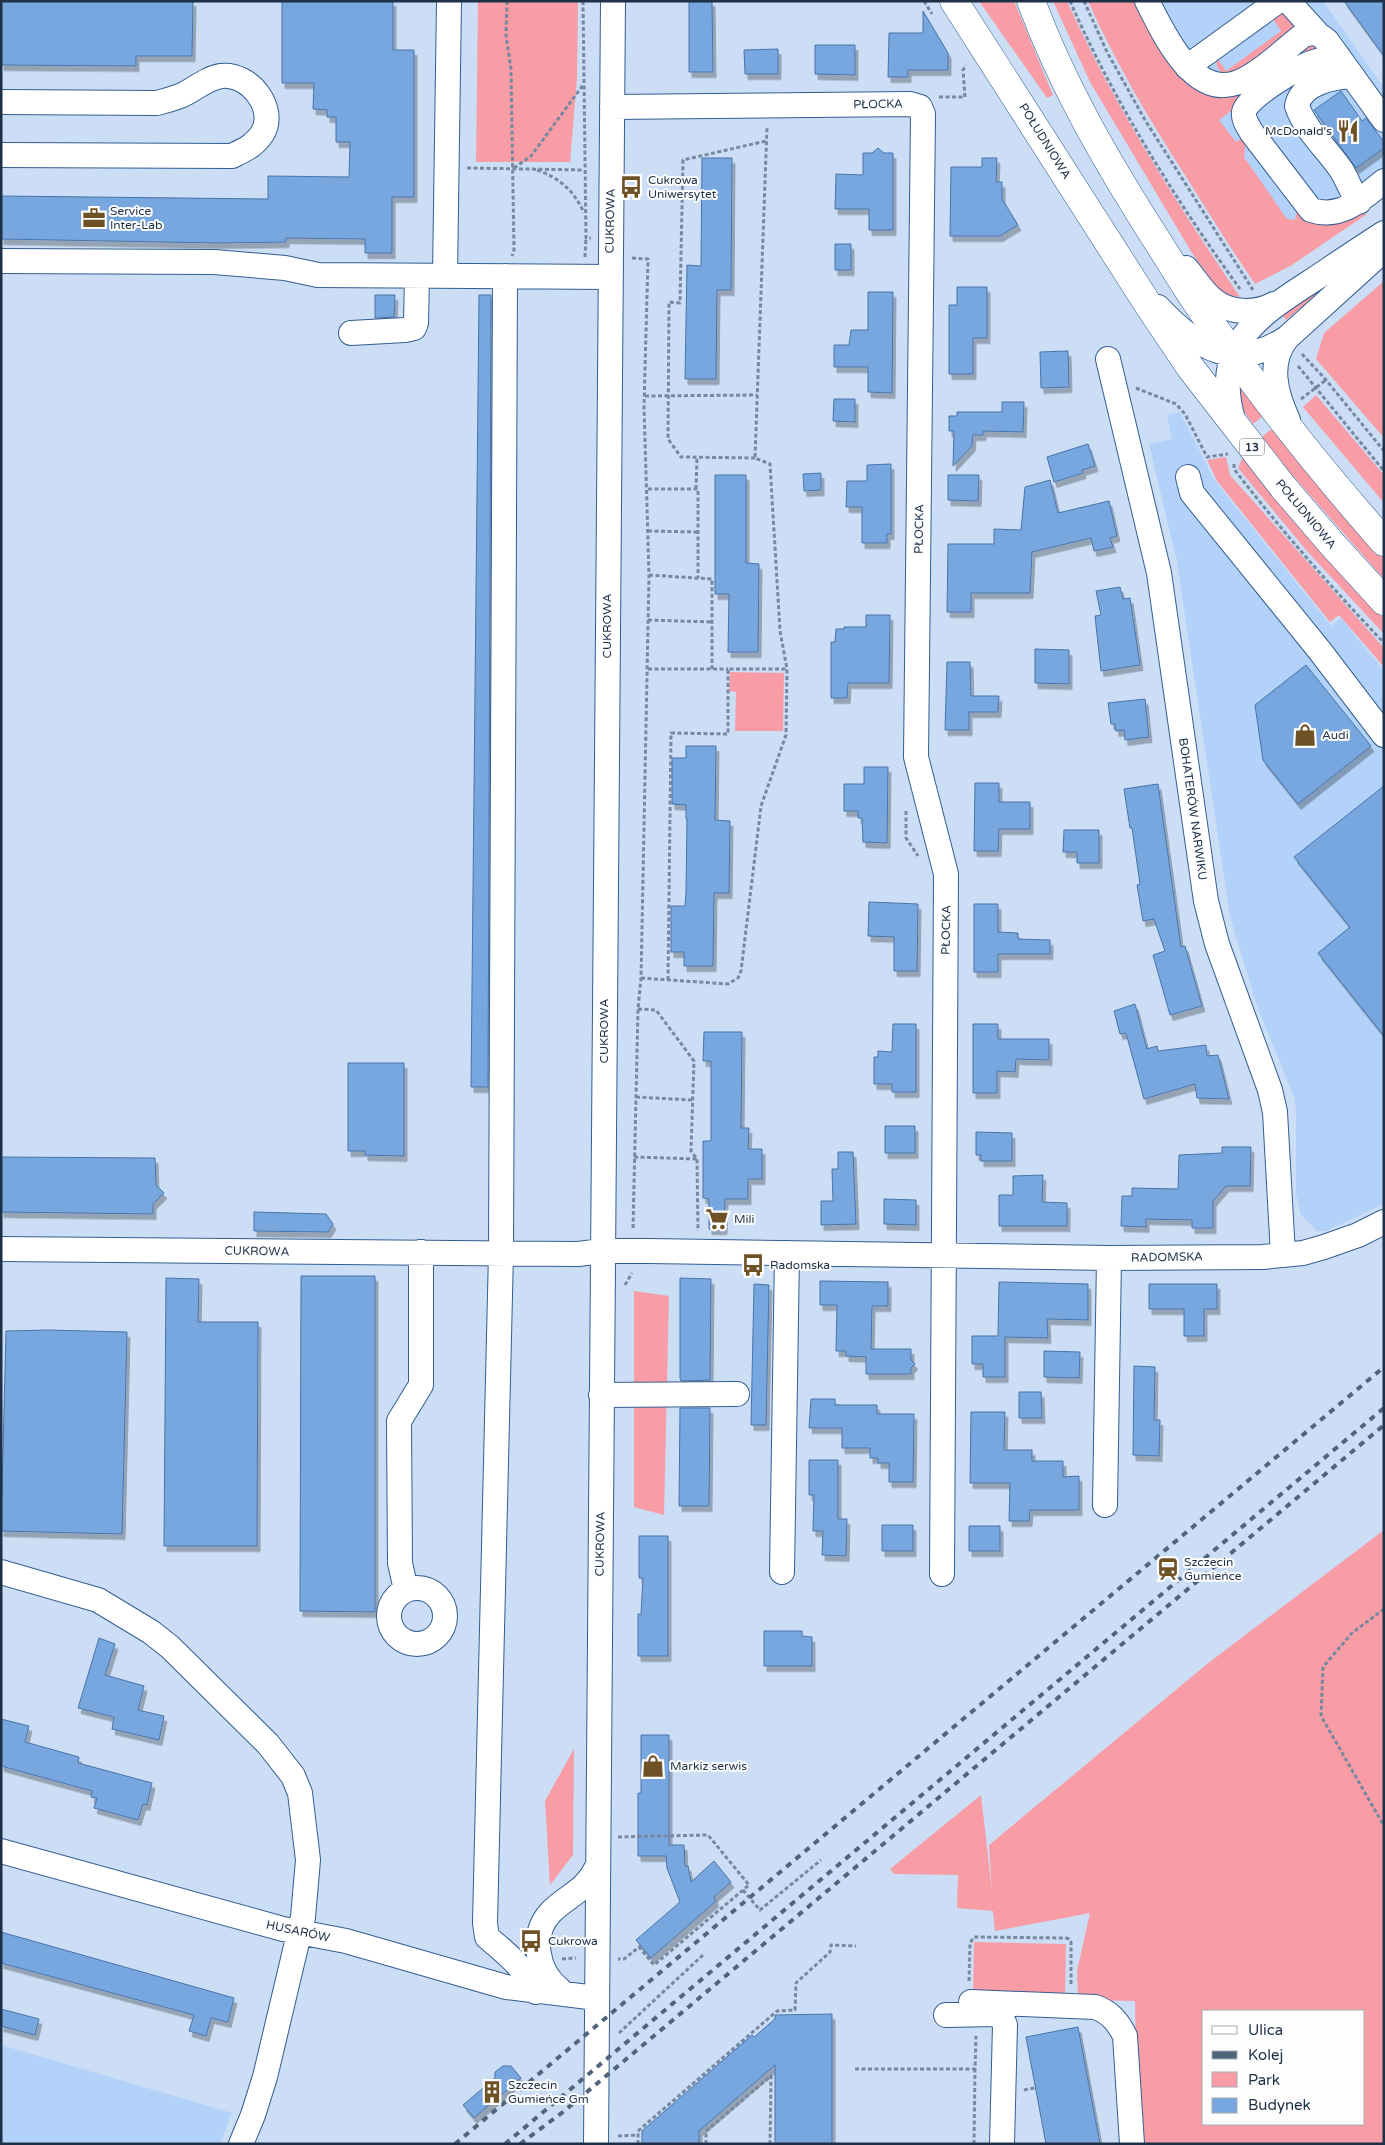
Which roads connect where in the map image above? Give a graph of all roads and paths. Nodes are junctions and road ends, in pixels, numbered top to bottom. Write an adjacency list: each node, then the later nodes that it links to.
1 (449, 1): 40 (street)
2 (507, 1): 27 (path)
3 (583, 1): 17 (path)
4 (613, 1): 20 (street, CUKROWA)
5 (954, 1): 43 (main road, POŁUDNIOWA / 13)
6 (1031, 1): 32 (main road)
7 (1070, 1): 44 (path)
8 (1084, 1): 44 (path)
9 (1147, 1): 15 (street)
10 (1278, 1): 15 (street)
11 (1288, 1): 12 (street)
12 (1314, 33): 13 (street); 15 (street)
13 (1338, 56): 16 (street); 18 (street)
14 (966, 65): 21 (path)
15 (1187, 67)
16 (1352, 76): 22 (street); 31 (street)
17 (583, 85): 27 (path); 29 (path)
18 (1270, 87): 31 (street); 31 (street)
19 (1, 102): 25 (street)
20 (612, 107): 21 (street, PŁOCKA); 42 (street, CUKROWA)
21 (920, 107): 90 (street, PŁOCKA)
22 (1384, 120)
23 (767, 125): 24 (path)
24 (766, 141): 49 (path); 51 (path)
25 (1, 155)
26 (471, 168): 27 (path)
27 (514, 169): 28 (path); 41 (path)
28 (532, 169): 29 (path); 33 (path)
29 (584, 170): 33 (path)
30 (1384, 180): 31 (street)
31 (1355, 196)
32 (1130, 198): 44 (street); 47 (main road)
33 (585, 216): 35 (path)
34 (1384, 233): 44 (street, POŁUDNIOWA)
35 (598, 238)
36 (1384, 250): 46 (street, POŁUDNIOWA)
37 (625, 258): 50 (path)
38 (1, 261): 39 (street)
39 (417, 276): 40 (street); 45 (street)
40 (444, 276): 41 (street)
41 (505, 276): 42 (street); 88 (street)
42 (610, 277): 86 (street, CUKROWA)
43 (1134, 283): 47 (street, POŁUDNIOWA); 52 (main road, POŁUDNIOWA / 13)
44 (1267, 306): 47 (street, POŁUDNIOWA)
45 (351, 333)
46 (1286, 340): 47 (street, POŁUDNIOWA); 53 (street); 54 (path); 58 (path)
47 (1233, 354): 52 (street, POŁUDNIOWA); 53 (main road)
48 (1110, 369): 55 (path); 91 (street, BOHATERÓW NARWIKU)
49 (757, 395): 51 (path); 57 (path)
50 (645, 396): 51 (path); 60 (path)
51 (670, 396): 56 (path)
52 (1234, 423): 67 (main road, POŁUDNIOWA / 13)
53 (1303, 446): 64 (main road)
54 (1384, 452)
55 (1232, 453)
56 (697, 457): 57 (path); 61 (path)
57 (755, 458): 73 (path)
58 (1384, 471)
59 (1188, 477): 74 (street)
60 (648, 489): 61 (path); 62 (path)
61 (696, 489): 63 (path)
62 (648, 531): 63 (path); 65 (path)
63 (698, 532): 66 (path)
64 (1384, 542)
65 (649, 575): 66 (path); 68 (path)
66 (698, 578): 69 (path)
67 (1384, 600)
68 (648, 620): 69 (path); 71 (path)
69 (712, 622): 70 (path)
70 (712, 668): 71 (path); 72 (path)
71 (648, 669): 75 (path)
72 (728, 669): 73 (path); 76 (path)
73 (787, 669): 76 (path)
74 (1384, 735)
75 (641, 978): 76 (path); 77 (path)
76 (668, 980)
77 (638, 1009): 78 (path); 79 (path)
78 (636, 1097): 79 (path); 80 (path)
79 (693, 1100): 81 (path)
80 (634, 1157): 81 (path); 83 (path)
81 (698, 1159): 84 (path)
82 (1384, 1222): 91 (street, RADOMSKA)
83 (633, 1233)
84 (698, 1240)
85 (1, 1248): 87 (street, CUKROWA)
86 (602, 1251): 88 (street, CUKROWA); 89 (street, RADOMSKA); 96 (street, CUKROWA)
87 (421, 1252): 88 (street, CUKROWA); 101 (street)
88 (501, 1253): 114 (street)
89 (787, 1253): 90 (street, RADOMSKA); 99 (street)
90 (943, 1256): 92 (street, RADOMSKA); 100 (street)
91 (1283, 1256): 92 (street, RADOMSKA)
92 (1109, 1258): 97 (street)
93 (632, 1273): 94 (path)
94 (625, 1294)
95 (736, 1394): 96 (street)
96 (602, 1395): 105 (street, CUKROWA)
97 (1105, 1505)
98 (1, 1572): 110 (street)
99 (782, 1572)
100 (942, 1574)
101 (406, 1590)
102 (1384, 1609): 103 (path)
103 (1384, 1826)
104 (619, 1827): 105 (path)
105 (612, 1840): 108 (street, CUKROWA); 109 (path)
106 (1, 1851): 110 (street, HUSARÓW)
107 (821, 1860): 109 (path)
108 (597, 1868): 115 (street); 116 (street, CUKROWA)
109 (743, 1890): 113 (path)
110 (298, 1932): 114 (street, HUSARÓW); 125 (street)
111 (856, 1946): 123 (path)
112 (703, 1955): 120 (path)
113 (616, 1959)
114 (536, 1992): 115 (street, HUSARÓW)
115 (570, 1996): 116 (street, HUSARÓW)
116 (597, 1998): 124 (street, CUKROWA)
117 (1071, 2006): 118 (street); 118 (path); 131 (street)
118 (971, 2008): 119 (street); 122 (path); 130 (street)
119 (946, 2015)
120 (619, 2034)
121 (854, 2069): 122 (path)
122 (976, 2070): 129 (path)
123 (638, 2135): 124 (path); 126 (path)
124 (605, 2140)
125 (241, 2144)
126 (638, 2144)
127 (706, 2144): 128 (path)
128 (770, 2144)
129 (974, 2144)
130 (1002, 2144)
131 (1132, 2144)

